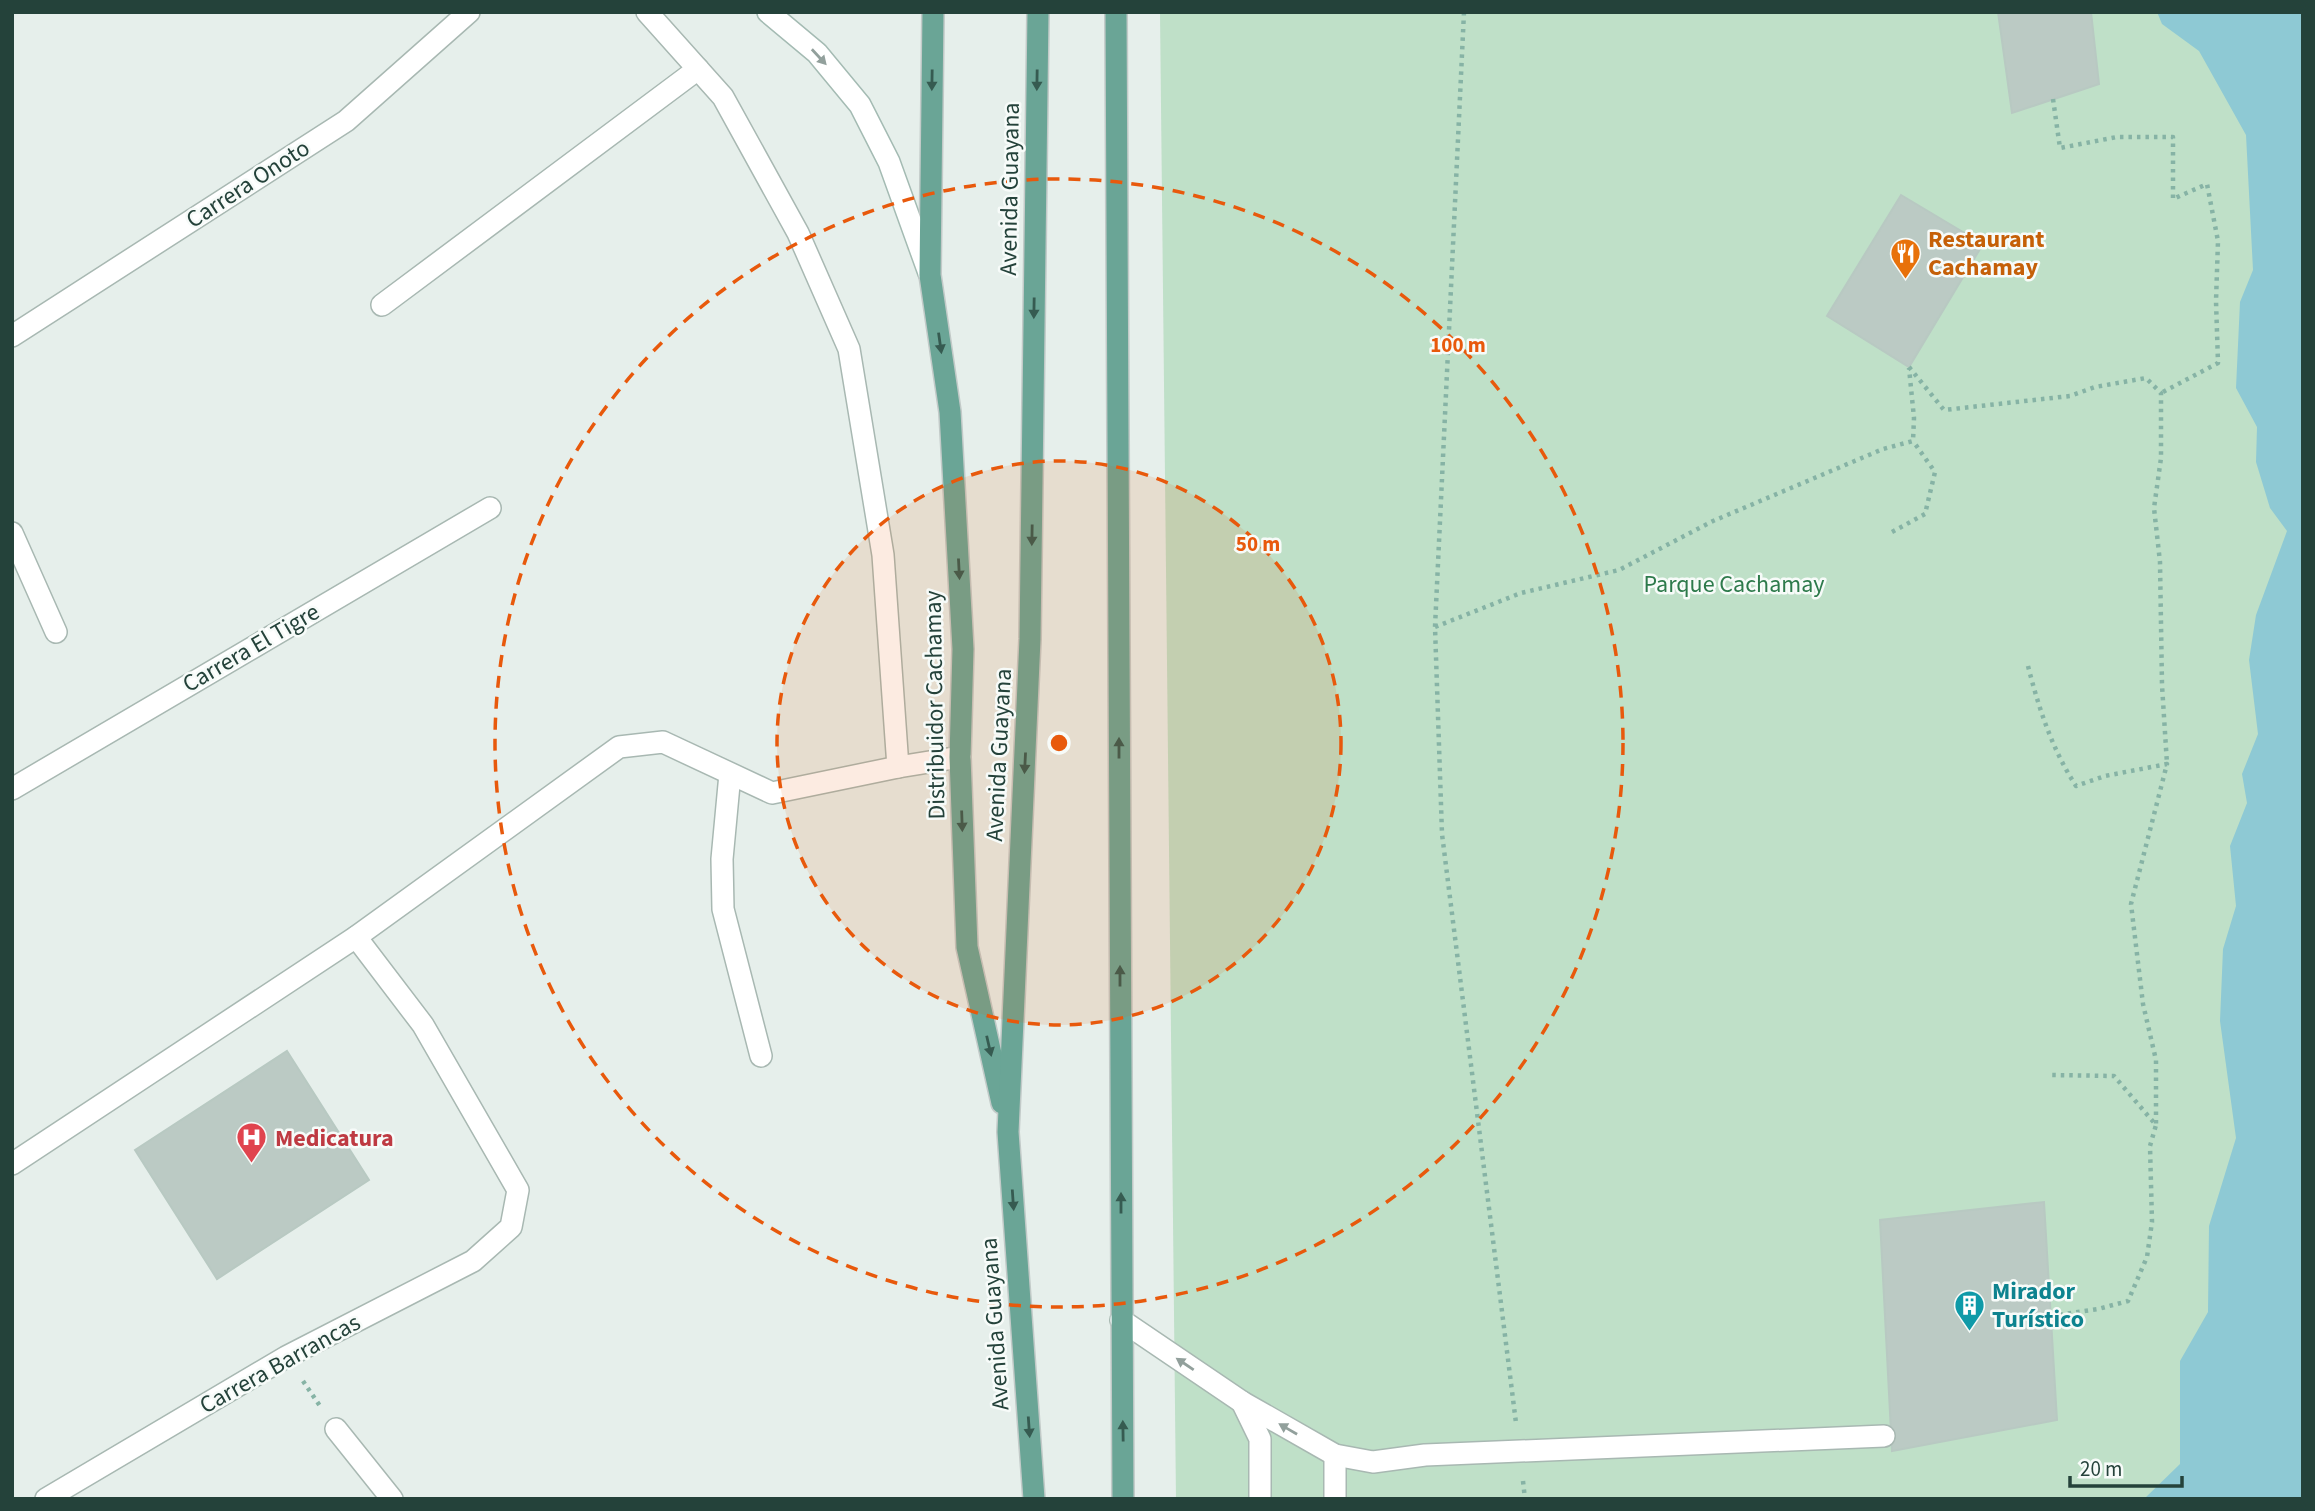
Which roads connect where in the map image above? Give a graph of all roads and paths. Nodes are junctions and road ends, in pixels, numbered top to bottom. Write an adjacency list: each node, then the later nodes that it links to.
1 (469, 12): 12 (street, Carrera Onoto)
2 (647, 12): 8 (street)
3 (768, 12): 10 (street, Distribuidor Cachamay, one-way to 10)
4 (933, 12): 10 (main road, Distribuidor Cachamay, one-way to 10)
5 (1038, 12): 30 (main road, Avenida Guayana, one-way to 30)
6 (1116, 12): 33 (main road, one-way to 6)
7 (1464, 12): 18 (path)
8 (698, 69): 11 (street); 23 (street)
9 (2053, 99): 13 (path)
10 (930, 275): 21 (main road, Distribuidor Cachamay, one-way to 21)
11 (382, 305)
12 (12, 336)
13 (2161, 393): 14 (path); 22 (path)
14 (1913, 441): 16 (path); 18 (path)
15 (490, 508): 25 (street, Carrera El Tigre)
16 (1892, 532)
17 (12, 533): 19 (street)
18 (1435, 627): 38 (path)
19 (56, 632)
20 (2028, 666): 22 (path)
21 (960, 757): 23 (street); 30 (main road, Distribuidor Cachamay, one-way to 30)
22 (2168, 764): 29 (path)
23 (898, 767): 24 (street)
24 (730, 774): 26 (street); 27 (street)
25 (12, 789)
26 (356, 937): 31 (street); 34 (street, Carrera Barrancas)
27 (761, 1056)
28 (2052, 1075): 29 (path)
29 (2156, 1125): 32 (path)
30 (1008, 1132): 42 (main road, Avenida Guayana, one-way to 42)
31 (12, 1164)
32 (2050, 1316)
33 (1121, 1320): 35 (street, one-way to 33); 43 (main road, one-way to 33)
34 (286, 1357): 36 (path); 40 (street, Carrera Barrancas)
35 (1242, 1402): 39 (street, one-way to 35); 44 (street)
36 (336, 1429): 41 (street)
37 (1884, 1436): 38 (street)
38 (1519, 1451): 39 (street); 46 (path)
39 (1335, 1455): 45 (street)
40 (46, 1499)
41 (392, 1499)
42 (1034, 1499)
43 (1124, 1499)
44 (1260, 1499)
45 (1335, 1499)
46 (1525, 1499)

